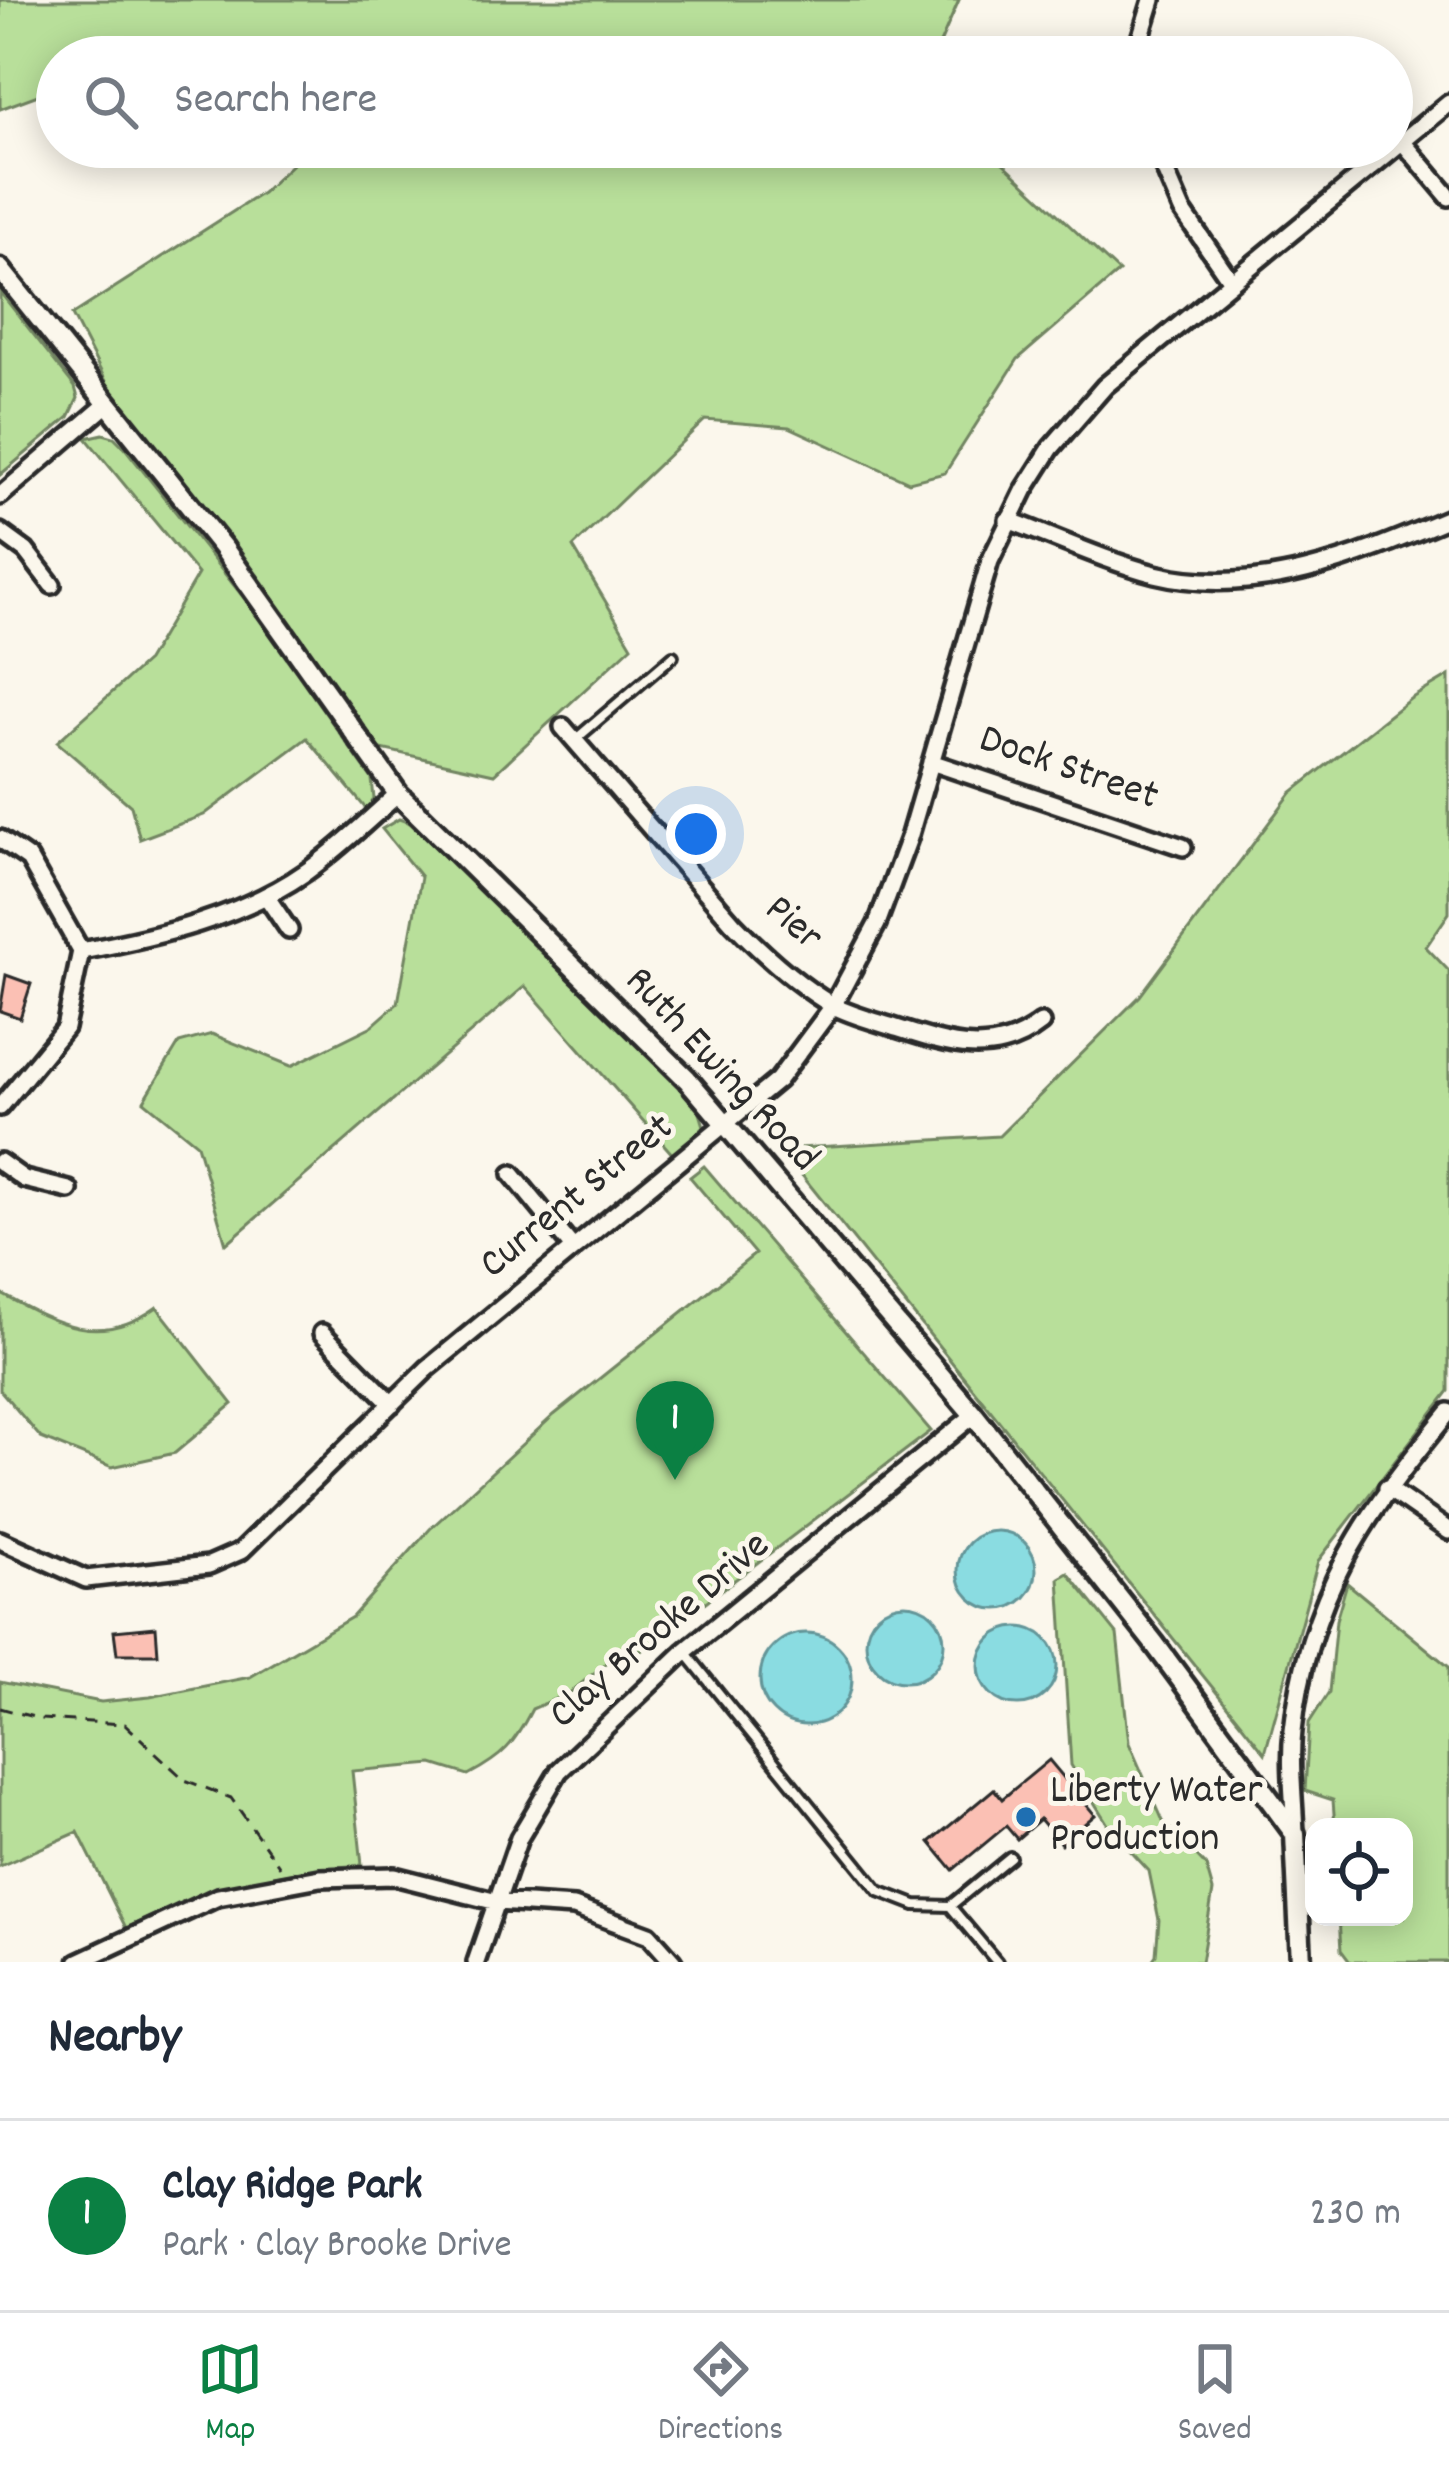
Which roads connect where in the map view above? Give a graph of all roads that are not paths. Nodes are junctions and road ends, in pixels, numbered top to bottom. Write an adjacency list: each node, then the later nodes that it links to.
1 (1152, 0): 2 (street)
2 (1141, 36)
3 (1449, 103): 4 (street, Current Street)
4 (1413, 131)
5 (1413, 154): 8 (street)
6 (1164, 168): 10 (street)
7 (1367, 168): 10 (street, Current Street)
8 (1449, 197)
9 (0, 269): 11 (street, Ruth Ewing Road)
10 (1231, 281): 14 (street, Current Street)
11 (106, 405): 12 (street); 20 (street, Ruth Ewing Road)
12 (0, 496)
13 (1449, 518): 14 (street)
14 (1008, 520): 19 (street, Current Street)
15 (0, 532): 16 (street)
16 (52, 585)
17 (673, 656): 18 (lane)
18 (569, 734): 26 (street, Pier)
19 (931, 762): 22 (street, Dock Street); 26 (street, Current Street)
20 (398, 794): 23 (street); 29 (street, Ruth Ewing Road)
21 (0, 839): 25 (street)
22 (1183, 847)
23 (266, 896): 24 (street); 25 (street)
24 (289, 930)
25 (81, 951): 28 (street)
26 (833, 1006): 27 (street, Pier); 29 (street, Current Street)
27 (1041, 1023)
28 (0, 1107)
29 (727, 1124): 33 (street, Current Street); 37 (street, Ruth Ewing Road)
30 (0, 1162): 32 (street)
31 (512, 1174): 33 (street)
32 (70, 1190)
33 (573, 1247): 35 (street, Current Street)
34 (322, 1333): 35 (street)
35 (392, 1404): 40 (street, Current Street)
36 (1449, 1412): 38 (street)
37 (974, 1415): 41 (street, Clay Brooke Drive); 42 (street, Ruth Ewing Road)
38 (1387, 1488): 39 (street); 42 (street)
39 (1449, 1531)
40 (0, 1540)
41 (685, 1651): 44 (street, Clay Brooke Drive); 45 (lane)
42 (1295, 1834): 50 (street)
43 (1010, 1857): 45 (lane)
44 (497, 1902): 46 (street); 47 (street, Clay Brooke Drive); 48 (street)
45 (950, 1906): 49 (lane)
46 (78, 1962)
47 (476, 1962)
48 (673, 1962)
49 (997, 1962)
50 (1301, 1962)

